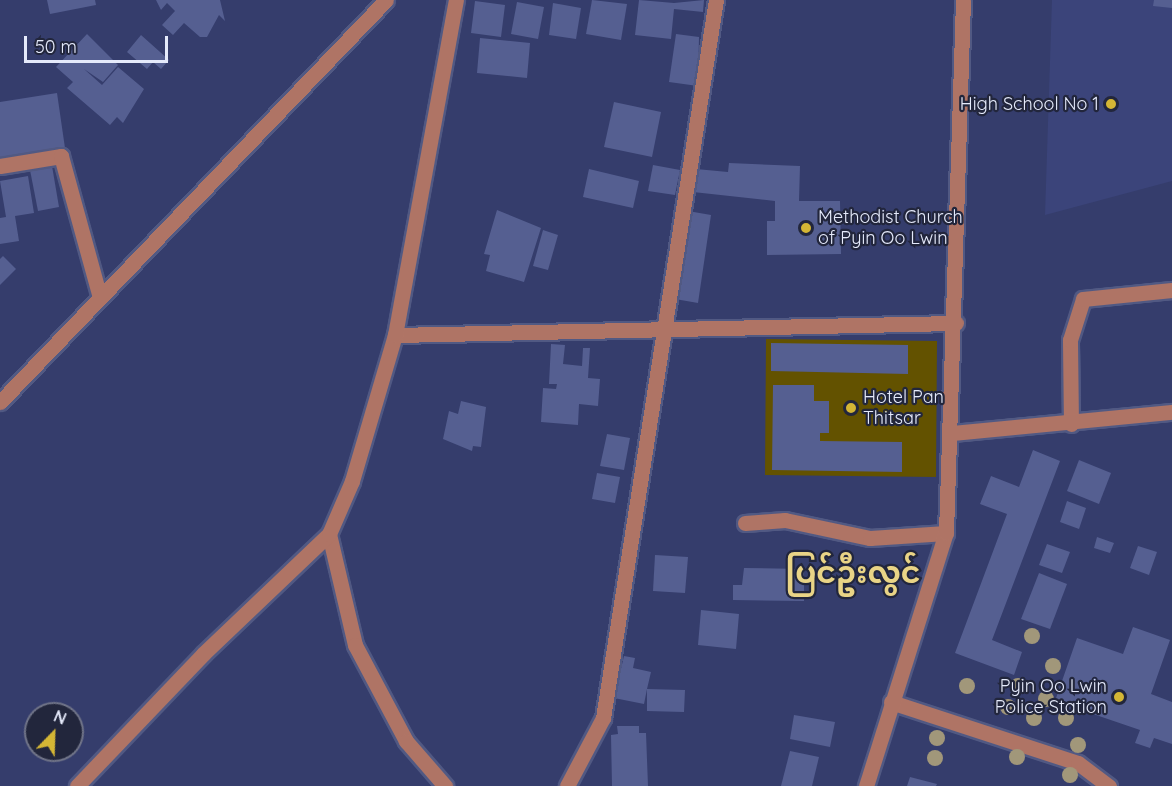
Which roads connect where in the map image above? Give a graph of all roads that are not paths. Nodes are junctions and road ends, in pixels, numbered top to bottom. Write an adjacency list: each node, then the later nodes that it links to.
1 (386, 0): 7 (street)
2 (456, 0): 10 (street)
3 (716, 0): 9 (street)
4 (963, 0): 8 (street)
5 (0, 166): 7 (street)
6 (1172, 290): 13 (street)
7 (100, 298): 11 (street)
8 (956, 323): 9 (street); 14 (street)
9 (668, 328): 10 (street); 21 (street)
10 (395, 335): 17 (street)
11 (0, 402)
12 (1172, 412): 13 (street)
13 (1071, 424): 14 (street)
14 (952, 433): 16 (street)
15 (745, 524): 16 (street)
16 (946, 533): 18 (street)
17 (329, 534): 19 (street); 20 (street)
18 (891, 702): 22 (street); 23 (street)
19 (77, 786)
20 (446, 786)
21 (567, 786)
22 (866, 786)
23 (1109, 786)

